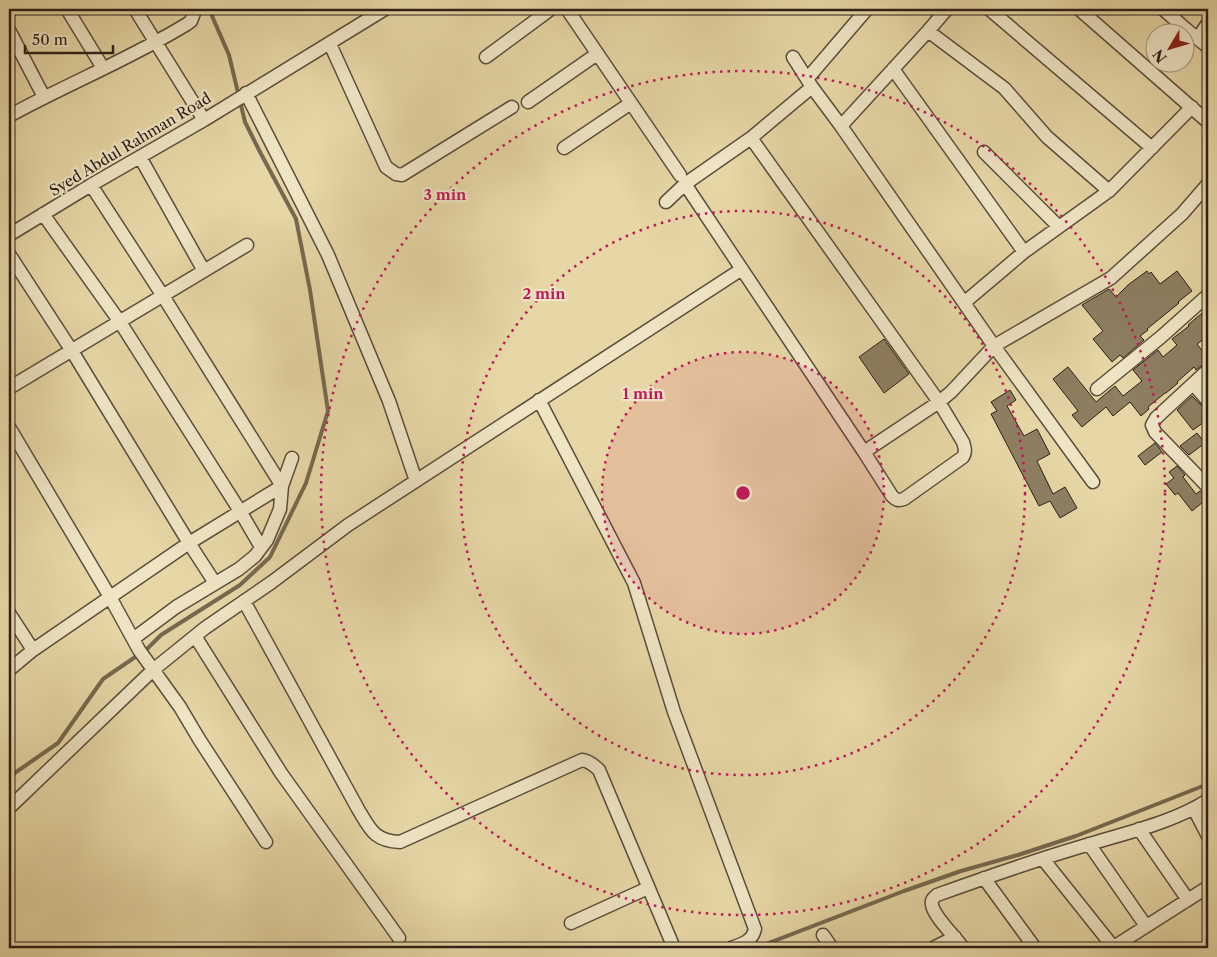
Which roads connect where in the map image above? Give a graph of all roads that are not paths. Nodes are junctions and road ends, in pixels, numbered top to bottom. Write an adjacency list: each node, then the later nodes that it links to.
1 (67, 9): 22 (street)
2 (134, 9): 16 (street)
3 (191, 9): 16 (street)
4 (386, 9): 17 (street, Syed Abdul Rahman Road)
5 (551, 9): 20 (street)
6 (566, 9): 19 (street)
7 (867, 9): 24 (street)
8 (947, 9): 14 (street)
9 (989, 9): 37 (street)
10 (1079, 9): 30 (street)
11 (1163, 9): 15 (street)
12 (1208, 23): 15 (street)
13 (9, 30): 26 (street)
14 (928, 31): 23 (street); 43 (street)
15 (1198, 38): 18 (street)
16 (156, 43): 22 (street); 32 (street)
17 (330, 44): 25 (street, Syed Abdul Rahman Road); 29 (street)
18 (1208, 47)
19 (597, 54): 27 (street); 28 (street)
20 (486, 56)
21 (793, 57): 24 (street)
22 (104, 68): 26 (street)
23 (893, 69): 34 (street); 49 (street)
24 (809, 83): 34 (street); 35 (street)
25 (246, 93): 32 (street, Syed Abdul Rahman Road); 69 (street)
26 (44, 97): 31 (street)
27 (528, 102)
28 (631, 103): 36 (street); 40 (street)
29 (512, 106)
30 (1192, 107): 33 (street); 37 (street)
31 (9, 116)
32 (204, 120): 39 (street, Syed Abdul Rahman Road)
33 (1208, 122)
34 (841, 126): 55 (street)
35 (751, 138): 40 (street); 65 (street)
36 (564, 148)
37 (1152, 148): 43 (street)
38 (984, 152): 46 (street)
39 (140, 157): 41 (street, Syed Abdul Rahman Road); 52 (street)
40 (683, 180): 44 (street); 51 (street)
41 (91, 184): 45 (street, Syed Abdul Rahman Road); 54 (street)
42 (1207, 190): 57 (street)
43 (1109, 191): 46 (street)
44 (666, 202)
45 (43, 214): 47 (street, Syed Abdul Rahman Road); 56 (street)
46 (1059, 227): 49 (street)
47 (9, 235)
48 (247, 246): 52 (street)
49 (1024, 252): 55 (street)
50 (9, 254): 58 (street)
51 (742, 269): 63 (street); 67 (street)
52 (204, 271): 54 (street)
53 (1208, 295): 62 (street)
54 (163, 296): 56 (street); 71 (street)
55 (964, 302): 57 (street)
56 (120, 322): 58 (street); 73 (street)
57 (994, 346): 65 (street); 70 (street)
58 (72, 351): 61 (street); 74 (street)
59 (1208, 370): 60 (street)
60 (1193, 384): 64 (street); 72 (street)
61 (9, 388)
62 (1098, 389)
63 (539, 400): 69 (street); 103 (street)
64 (1208, 401)
65 (939, 402): 67 (street); 67 (street)
66 (9, 427): 77 (street)
67 (864, 452)
68 (292, 458): 71 (street)
69 (416, 481): 78 (street)
70 (1093, 482)
71 (282, 486): 73 (street); 75 (street)
72 (1208, 487)
73 (240, 511): 74 (street); 75 (street)
74 (189, 543): 76 (street); 77 (street)
75 (262, 548): 76 (street)
76 (215, 583): 81 (street)
77 (110, 597): 81 (street); 82 (street)
78 (244, 601): 80 (street); 95 (street)
79 (9, 613): 82 (street)
80 (195, 636): 84 (street); 101 (street)
81 (139, 649): 84 (street)
82 (33, 650): 83 (street)
83 (9, 670)
84 (153, 670): 86 (street); 90 (street)
85 (1208, 800): 87 (street)
86 (9, 808)
87 (1194, 809): 88 (street); 89 (street)
88 (1139, 829): 91 (street); 96 (street)
89 (1208, 836)
90 (266, 842)
91 (1089, 844): 92 (street); 98 (street)
92 (1043, 859): 93 (street); 108 (street)
93 (984, 878): 100 (street); 107 (street)
94 (1208, 886): 96 (street)
95 (648, 888): 97 (street); 102 (street)
96 (1188, 900): 98 (street)
97 (571, 923)
98 (1146, 926): 108 (street)
99 (824, 934): 104 (street)
100 (955, 937): 105 (street); 106 (street)
101 (399, 938)
102 (674, 948)
103 (731, 948)
104 (832, 948)
105 (933, 948)
106 (963, 948)
107 (1035, 948)
108 (1113, 948)

